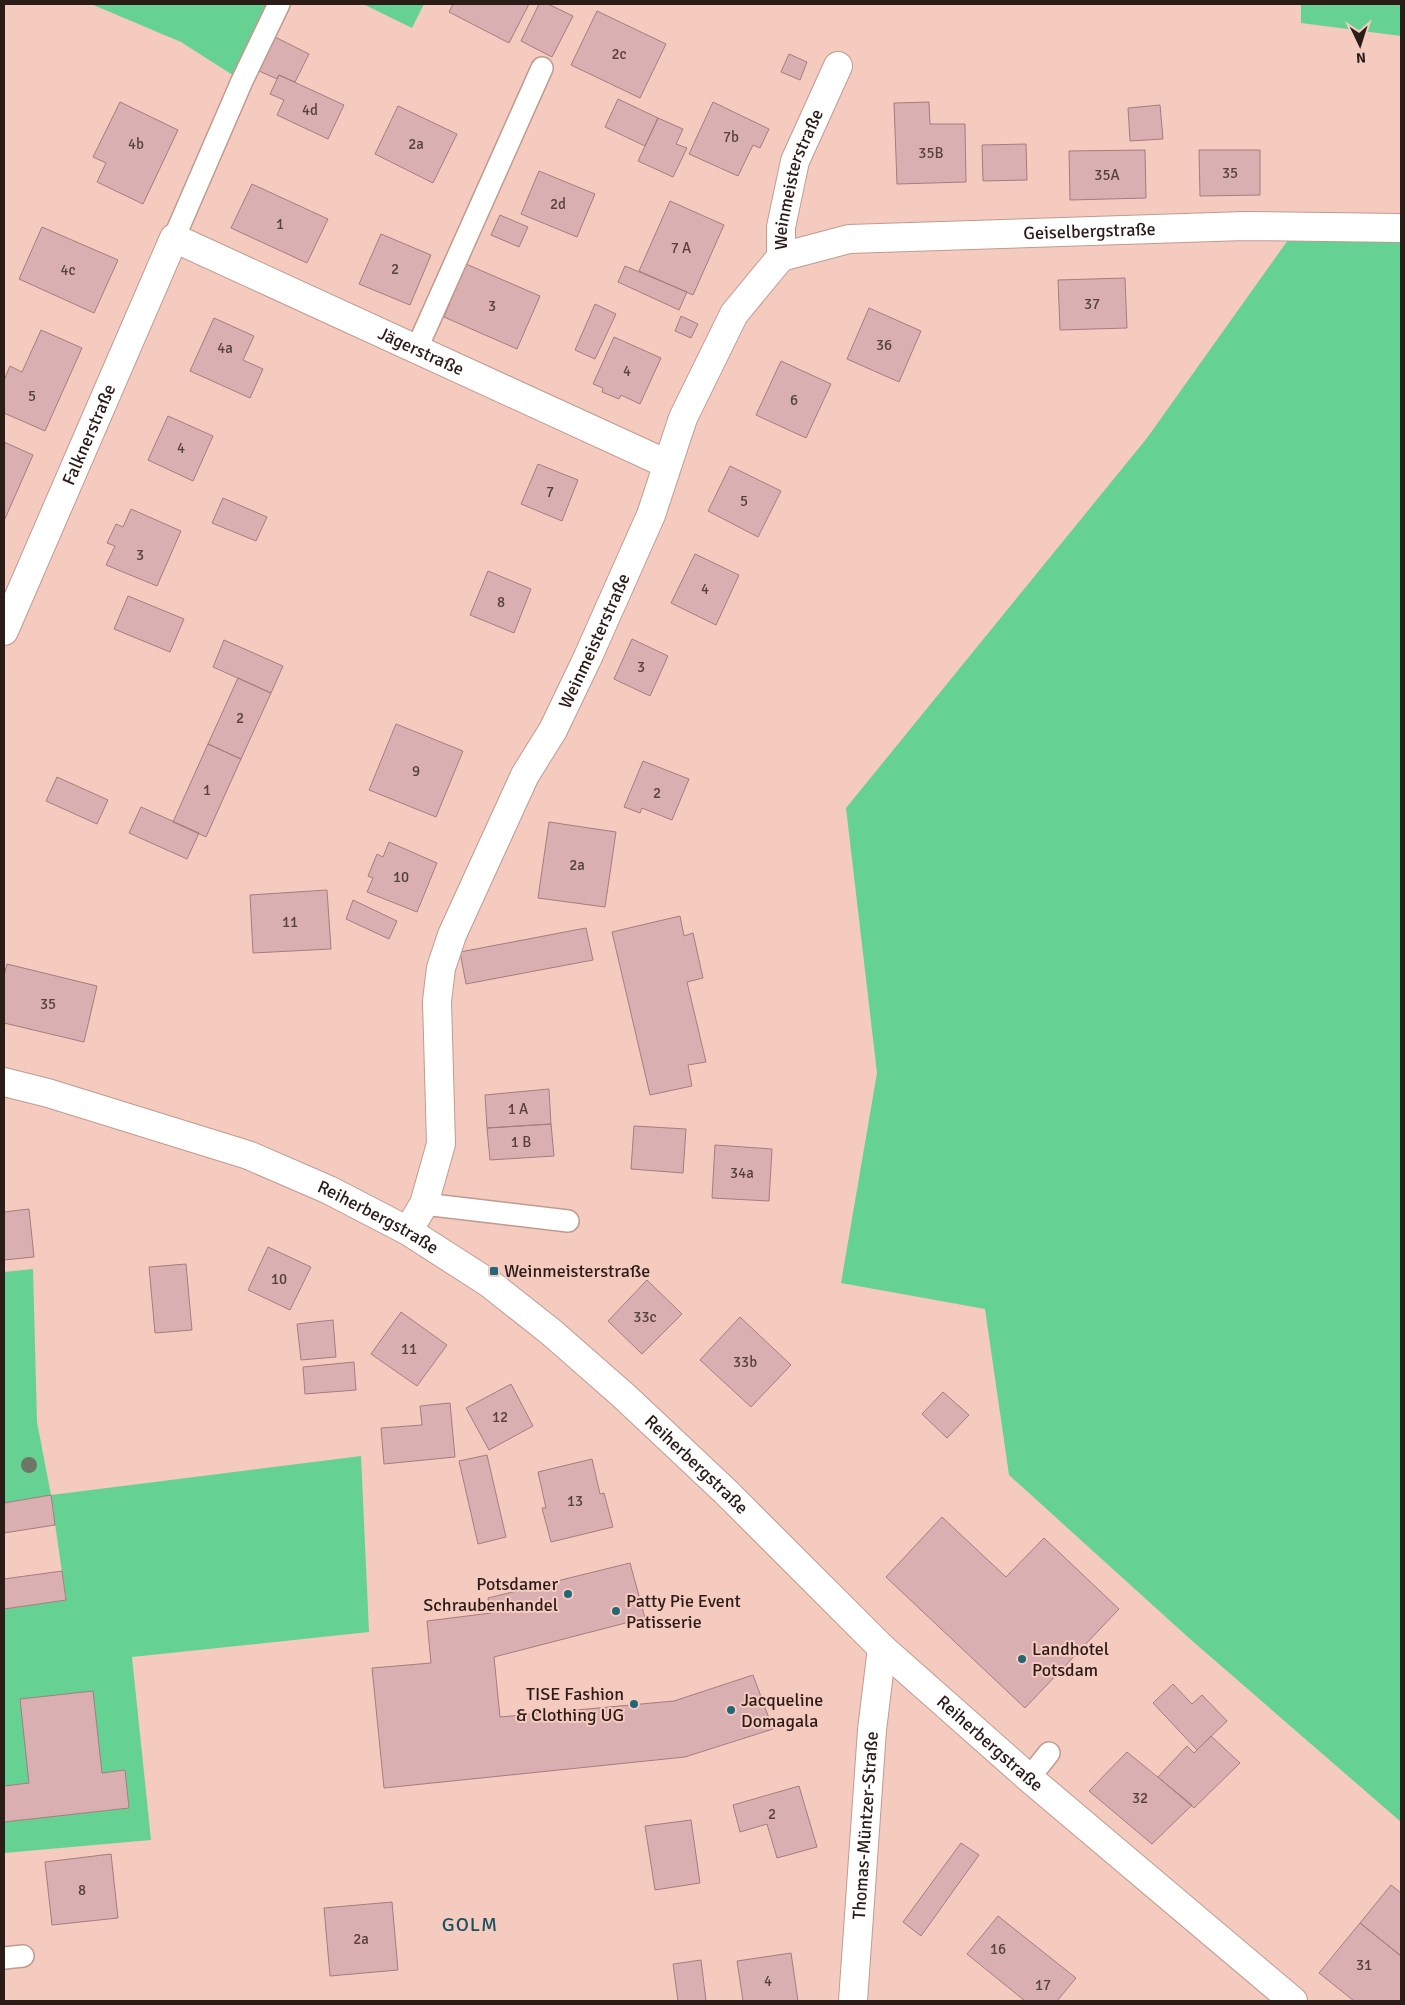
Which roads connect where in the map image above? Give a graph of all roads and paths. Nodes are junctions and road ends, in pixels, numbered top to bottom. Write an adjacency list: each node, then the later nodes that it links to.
1 (279, 4): 5 (lane)
2 (838, 66): 6 (street, Weinmeisterstraße)
3 (542, 68): 7 (lane)
4 (1401, 228): 6 (street, Geiselbergstraße)
5 (174, 238): 7 (street, Jägerstraße); 9 (street, Falknerstraße)
6 (781, 257): 8 (street, Weinmeisterstraße)
7 (417, 348): 8 (street, Jägerstraße)
8 (667, 464): 11 (street, Weinmeisterstraße)
9 (4, 631)
10 (4, 1082): 13 (street, Reiherbergstraße)
11 (424, 1204): 12 (lane); 13 (street, Weinmeisterstraße)
12 (568, 1221)
13 (408, 1231): 14 (street, Reiherbergstraße)
14 (882, 1648): 16 (street, Reiherbergstraße); 17 (street, Thomas-Müntzer-Straße)
15 (1049, 1753): 16 (lane)
16 (1029, 1778): 18 (street, Reiherbergstraße)
17 (853, 2001)
18 (1293, 2001)

